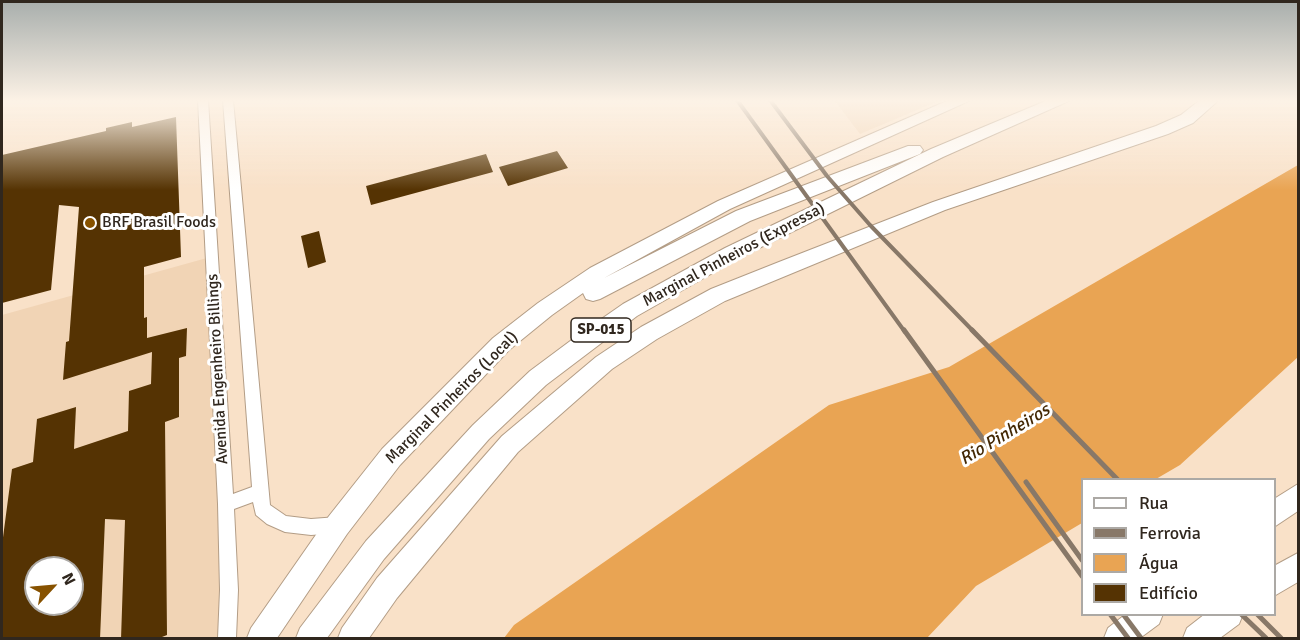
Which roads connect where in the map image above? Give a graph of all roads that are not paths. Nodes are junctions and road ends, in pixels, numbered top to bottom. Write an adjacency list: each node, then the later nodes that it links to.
1 (209, 130): 7 (street, Avenida Engenheiro Billings)
2 (226, 130): 7 (street, Avenida Engenheiro Billings)
3 (895, 130): 8 (highway, Marginal Pinheiros (Local))
4 (989, 130): 6 (highway, Marginal Pinheiros (Expressa) / SP-015)
5 (1162, 130): 21 (highway)
6 (979, 134): 8 (highway); 20 (highway, Marginal Pinheiros (Expressa) / SP-015)
7 (221, 197): 9 (street, Avenida Engenheiro Billings); 11 (street, Avenida Engenheiro Billings)
8 (443, 402): 13 (highway, Marginal Pinheiros (Local))
9 (260, 492): 11 (street); 13 (street, Avenida Engenheiro Billings)
10 (1299, 496): 12 (highway)
11 (226, 504): 18 (street, Avenida Engenheiro Billings)
12 (1276, 514)
13 (338, 525): 19 (highway, Marginal Pinheiros (Local))
14 (1299, 566): 15 (highway)
15 (1276, 582)
16 (1148, 616): 22 (highway)
17 (1228, 616): 23 (highway)
18 (227, 639)
19 (261, 639)
20 (310, 639)
21 (352, 639)
22 (1118, 639)
23 (1197, 639)

